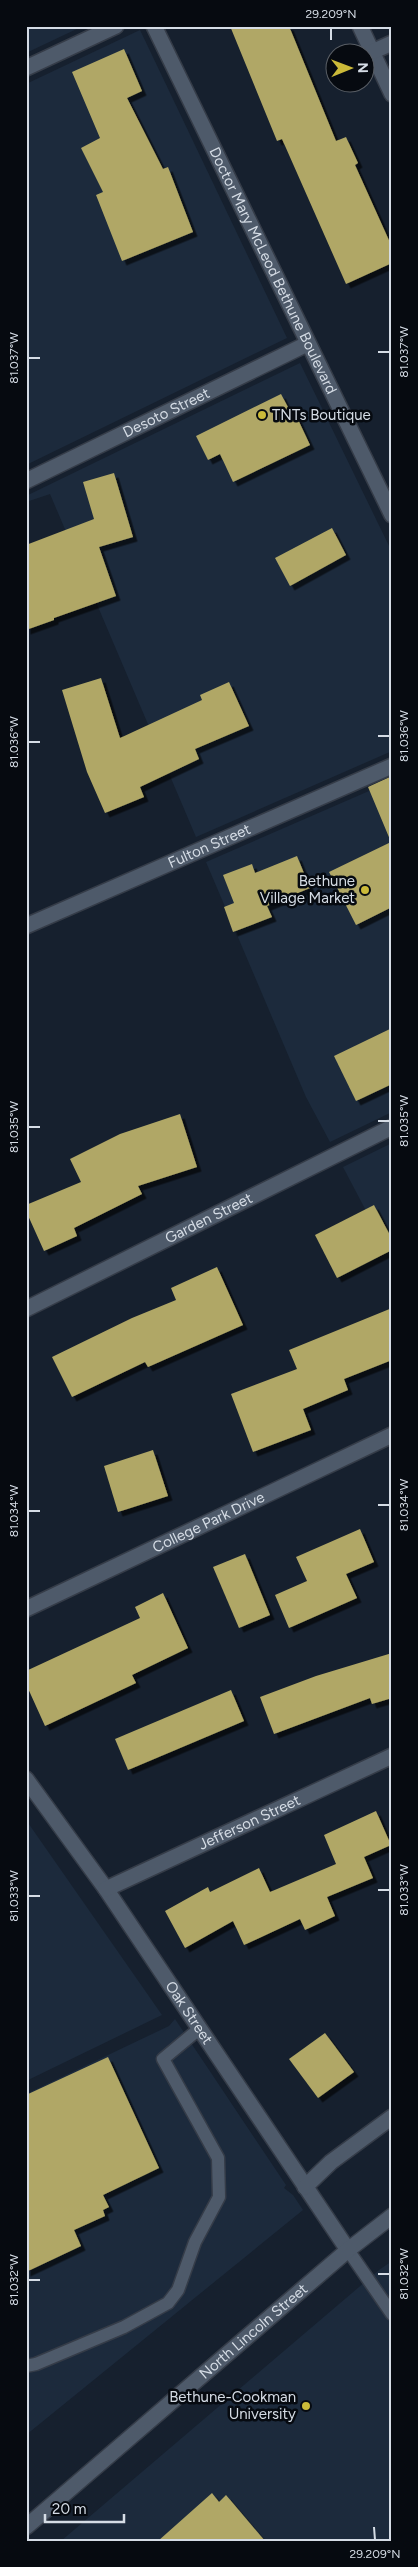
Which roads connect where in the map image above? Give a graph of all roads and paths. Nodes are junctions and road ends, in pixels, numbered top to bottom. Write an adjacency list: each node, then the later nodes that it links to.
1 (116, 26): 8 (street)
2 (154, 26): 10 (street, Doctor Mary McLeod Bethune Boulevard)
3 (360, 26): 4 (street)
4 (367, 42)
5 (392, 43): 6 (street)
6 (376, 50)
7 (376, 60): 9 (street)
8 (26, 68)
9 (392, 94)
10 (307, 344): 11 (street, Desoto Street); 12 (street, Doctor Mary McLeod Bethune Boulevard)
11 (26, 481)
12 (392, 515)
13 (392, 766): 14 (street, Fulton Street)
14 (26, 926)
15 (392, 1127): 16 (street, Garden Street)
16 (26, 1309)
17 (392, 1435): 18 (street, College Park Drive)
18 (26, 1609)
19 (392, 1756): 21 (street, Jefferson Street)
20 (26, 1779): 21 (street, Oak Street)
21 (106, 1889): 22 (street, Oak Street)
22 (199, 2029): 24 (street, Oak Street); 28 (lane)
23 (392, 2117): 24 (street)
24 (305, 2187): 26 (street, Oak Street)
25 (392, 2216): 26 (street, North Lincoln Street)
26 (348, 2250): 27 (lane); 29 (street, North Lincoln Street)
27 (392, 2314)
28 (26, 2366)
29 (26, 2527)

